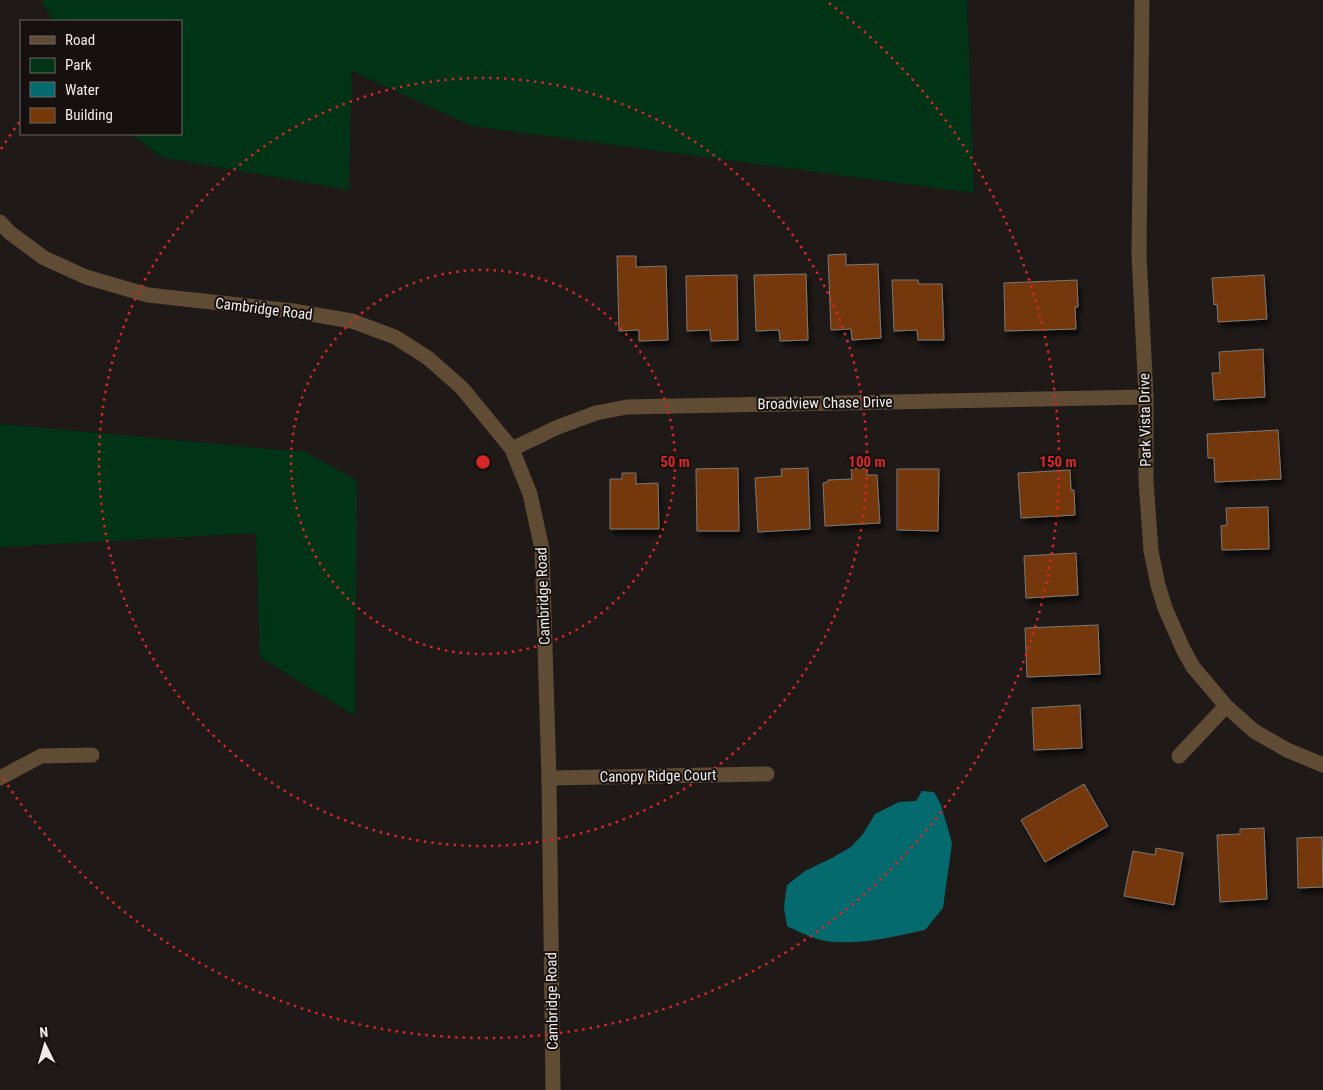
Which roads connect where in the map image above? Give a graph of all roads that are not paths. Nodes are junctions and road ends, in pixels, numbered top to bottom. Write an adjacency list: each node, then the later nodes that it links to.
1 (1142, 0): 3 (street, Park Vista Drive)
2 (0, 222): 4 (street, Cambridge Road)
3 (1146, 397): 4 (street, Broadview Chase Drive); 5 (street, Park Vista Drive)
4 (512, 450): 11 (street, Cambridge Road)
5 (1226, 706): 7 (street); 8 (street, Park Vista Drive)
6 (92, 755): 10 (street)
7 (1179, 756)
8 (1323, 765)
9 (767, 774): 11 (street, Canopy Ridge Court)
10 (0, 778)
11 (549, 778): 12 (street, Cambridge Road)
12 (553, 1090)

